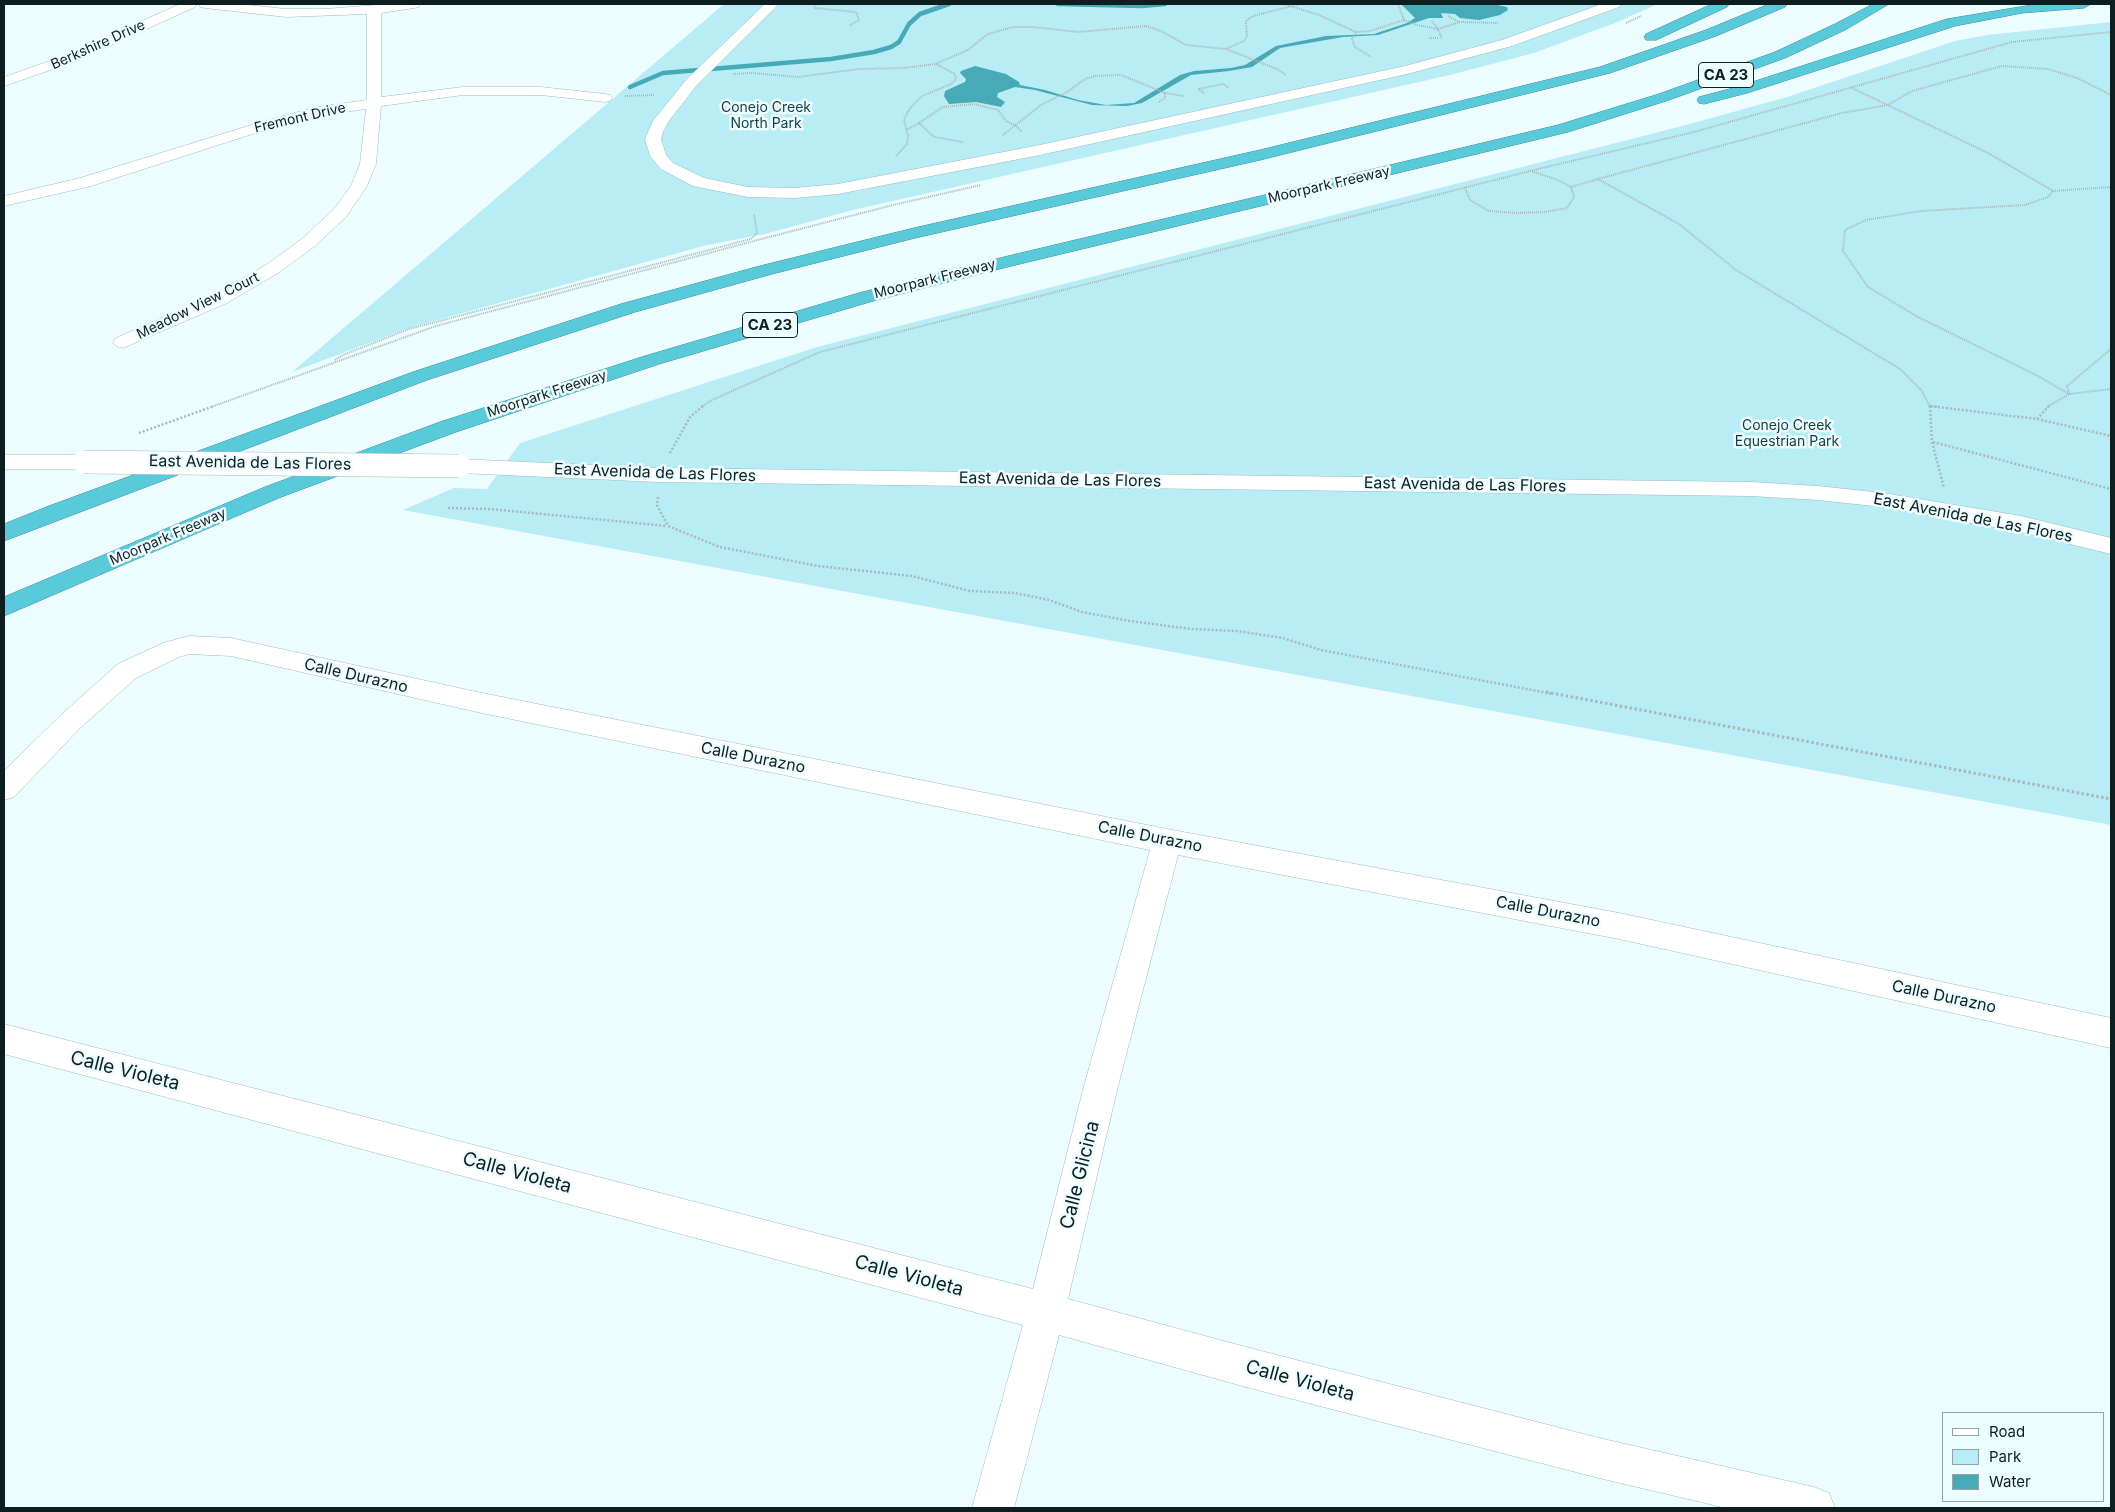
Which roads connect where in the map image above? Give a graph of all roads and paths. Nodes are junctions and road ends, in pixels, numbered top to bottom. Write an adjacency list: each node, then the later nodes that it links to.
1 (190, 4): 34 (street, Berkshire Drive)
2 (205, 4): 15 (street)
3 (414, 4): 15 (street)
4 (772, 4): 36 (street)
5 (813, 4): 21 (path)
6 (1284, 4): 14 (path)
7 (1300, 4): 14 (path)
8 (1398, 4): 17 (path)
9 (1614, 4): 50 (street)
10 (1722, 4): 28 (highway)
11 (1780, 4): 38 (highway, CA 23)
12 (1882, 4): 45 (highway, Moorpark Freeway / CA 23)
13 (2084, 4): 45 (highway)
14 (1291, 6): 23 (path); 29 (path)
15 (374, 10): 41 (street, Meadow View Court)
16 (1448, 16): 19 (path)
17 (1404, 20): 20 (path); 23 (path)
18 (1432, 21): 22 (path)
19 (1460, 22)
20 (1417, 25)
21 (849, 26)
22 (1438, 29)
23 (1356, 32): 27 (path)
24 (2111, 32): 35 (path)
25 (1429, 38): 26 (path)
26 (1442, 38)
27 (1352, 39)
28 (1636, 44)
29 (1226, 49): 31 (path); 32 (path)
30 (1619, 51): 38 (highway)
31 (935, 64): 33 (path); 46 (path)
32 (1263, 64)
33 (729, 74)
34 (4, 82)
35 (1851, 87): 42 (path); 49 (path)
36 (682, 93): 40 (path); 50 (street)
37 (1165, 93): 44 (path)
38 (1506, 95): 75 (highway, CA 23)
39 (2111, 95): 42 (path)
40 (605, 98): 41 (street, Fremont Drive)
41 (374, 102): 56 (street, Fremont Drive); 59 (street, Meadow View Court)
42 (1888, 105): 51 (path); 55 (path)
43 (919, 124): 44 (path); 46 (path); 48 (path)
44 (1016, 126): 47 (path)
45 (1563, 129): 77 (highway, Moorpark Freeway / CA 23)
46 (906, 130): 50 (path)
47 (1001, 136)
48 (966, 142)
49 (1531, 171): 52 (path); 54 (path)
50 (892, 179)
51 (1598, 179): 52 (path); 64 (path)
52 (1570, 187): 54 (path)
53 (2111, 187): 55 (path)
54 (1465, 188): 70 (path)
55 (2053, 191): 63 (path)
56 (4, 201)
57 (754, 214): 58 (path)
58 (751, 239): 61 (path); 61 (path)
59 (123, 342)
60 (2111, 349): 63 (path)
61 (331, 363): 66 (path)
62 (2111, 389): 63 (path)
63 (2069, 394): 65 (path)
64 (1930, 406): 65 (path); 68 (path)
65 (2037, 419): 67 (path)
66 (133, 435)
67 (2111, 436)
68 (1932, 442): 71 (path); 73 (path)
69 (4, 462): 70 (street, East Avenida de Las Flores, bridge)
70 (663, 467): 73 (street, East Avenida de Las Flores); 74 (path)
71 (2111, 489)
72 (448, 508): 74 (path)
73 (1950, 510): 76 (street, East Avenida de Las Flores)
74 (668, 526): 79 (path)
75 (4, 533)
76 (2111, 546)
77 (4, 607)
78 (4, 788): 80 (street, Calle Durazno)
79 (2111, 800)
80 (1167, 841): 81 (street, Calle Durazno); 83 (street, Calle Glicina)
81 (2111, 1033)
82 (4, 1039): 83 (street, Calle Violeta)
83 (1046, 1312): 84 (street, Calle Glicina); 85 (street, Calle Violeta)
84 (993, 1508)
85 (1814, 1508)

